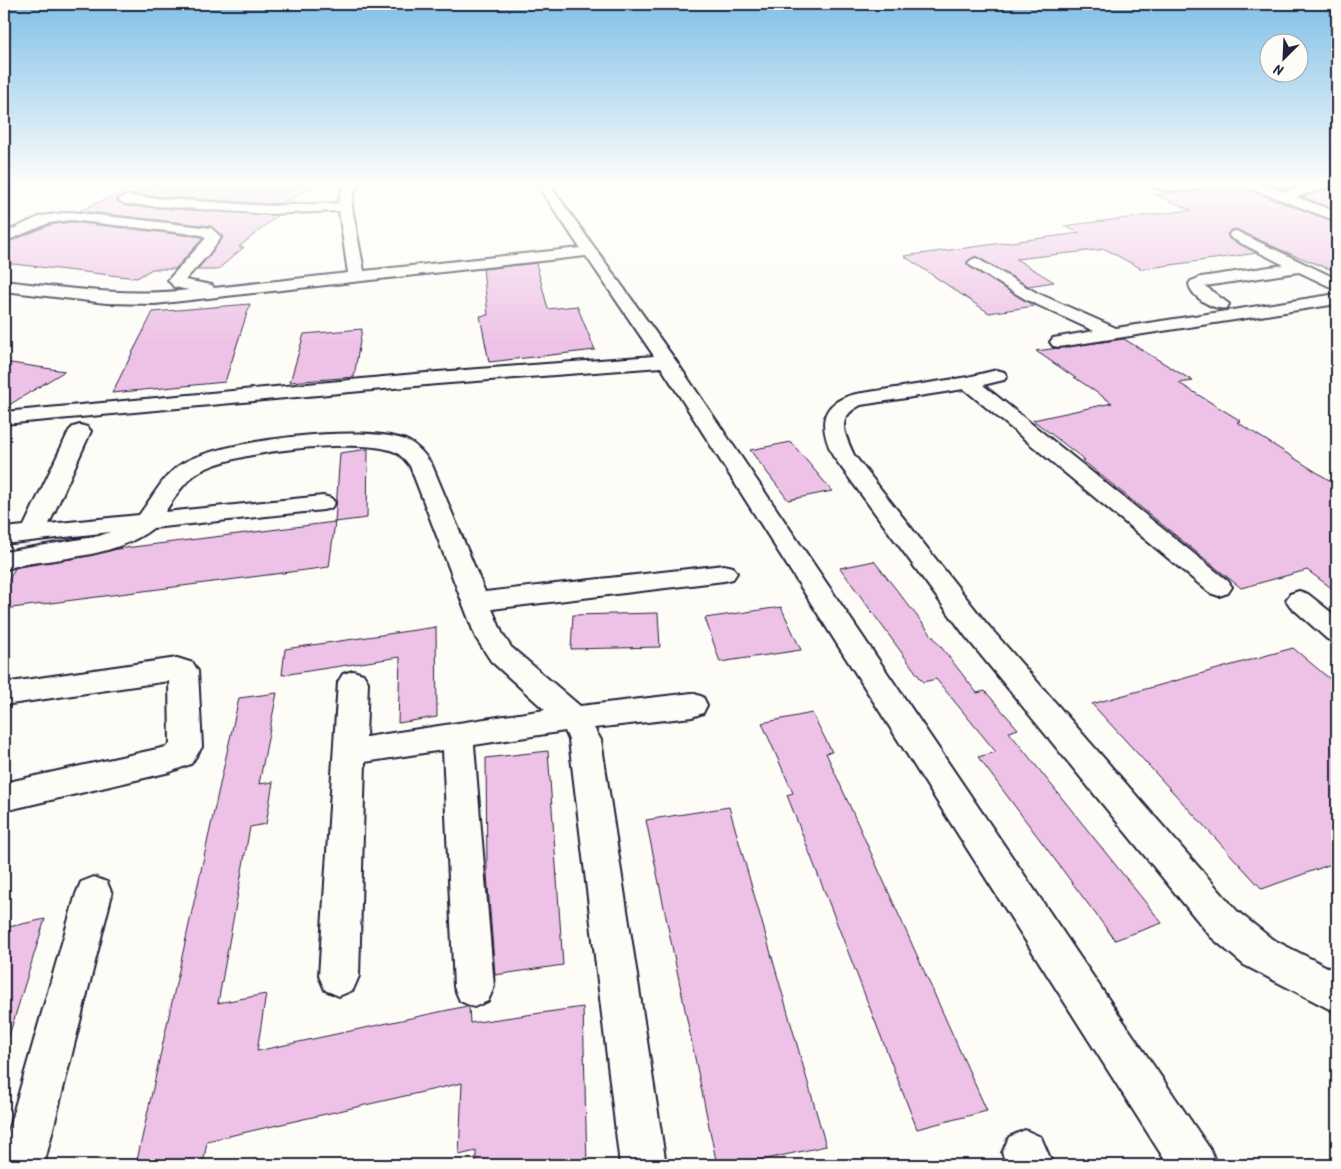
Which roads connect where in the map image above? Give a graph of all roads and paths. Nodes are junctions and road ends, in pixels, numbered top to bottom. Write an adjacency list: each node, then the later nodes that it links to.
1 (213, 239): 11 (street)
2 (351, 239): 8 (street)
3 (581, 239): 5 (street)
4 (1243, 239): 7 (street)
5 (590, 251): 8 (street); 16 (street)
6 (976, 263): 14 (street)
7 (1301, 267): 9 (street); 13 (street)
8 (357, 277): 11 (street)
9 (1337, 285)
10 (4, 286): 11 (street)
11 (229, 291)
12 (1337, 299): 14 (street)
13 (1221, 304)
14 (1112, 333): 15 (street)
15 (1059, 342)
16 (667, 361): 19 (street); 44 (street)
17 (997, 376): 18 (street)
18 (968, 383): 27 (street); 41 (street)
19 (4, 418)
20 (80, 431): 23 (street)
21 (322, 503): 22 (street)
22 (145, 522): 23 (street); 25 (street); 29 (street)
23 (33, 533): 24 (street)
24 (4, 536)
25 (4, 562)
26 (724, 573): 29 (street)
27 (1219, 587)
28 (1299, 600): 30 (street)
29 (476, 602): 34 (street)
30 (1337, 632)
31 (353, 682): 36 (street)
32 (4, 694): 37 (street)
33 (692, 705): 34 (street)
34 (574, 718): 35 (street); 43 (street)
35 (458, 736): 36 (street); 40 (street)
36 (350, 752): 39 (street)
37 (4, 797)
38 (94, 894): 42 (street)
39 (339, 976)
40 (474, 987)
41 (1337, 992)
42 (21, 1165)
43 (643, 1165)
44 (1194, 1165)

